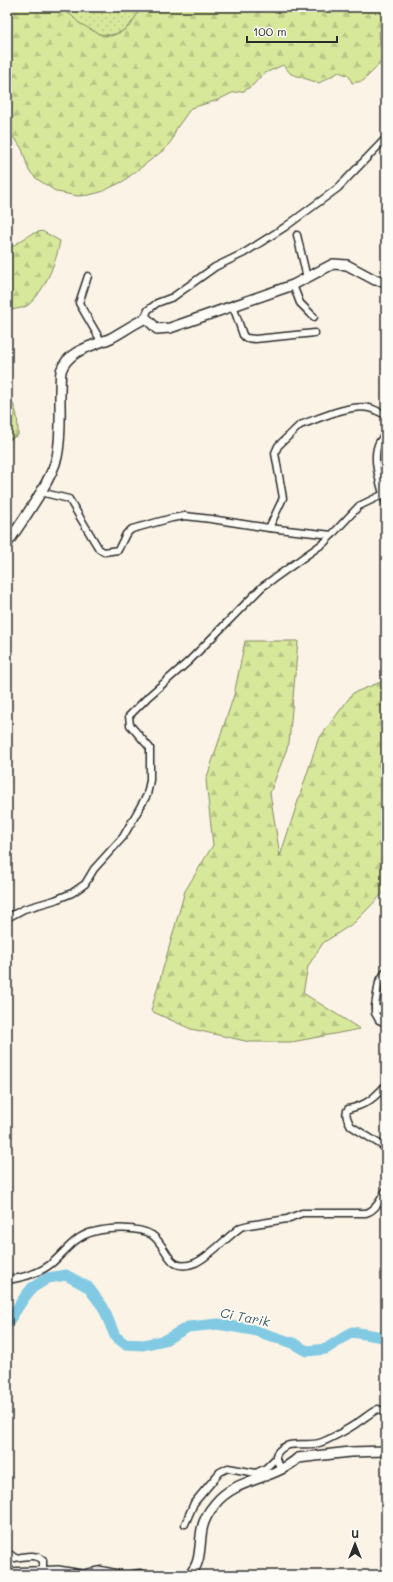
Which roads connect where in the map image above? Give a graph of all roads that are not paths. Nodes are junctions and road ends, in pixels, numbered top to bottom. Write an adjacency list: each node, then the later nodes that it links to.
1 (386, 138): 9 (street)
2 (297, 235): 4 (street)
3 (88, 276): 11 (street)
4 (307, 278): 5 (street); 6 (street)
5 (386, 281)
6 (293, 285): 7 (street); 8 (street)
7 (232, 306): 9 (street); 10 (street)
8 (314, 317)
9 (144, 319): 11 (street)
10 (315, 333)
11 (101, 342): 14 (street)
12 (386, 415): 17 (street)
13 (386, 435): 15 (street)
14 (40, 492): 17 (street); 19 (street)
15 (384, 494): 16 (street); 18 (street)
16 (386, 504)
17 (269, 528): 18 (street)
18 (332, 534): 20 (street)
19 (7, 544)
20 (7, 918)
21 (386, 971): 22 (street)
22 (375, 1008): 23 (street); 24 (street)
23 (386, 1011)
24 (386, 1023)
25 (386, 1084): 26 (street)
26 (386, 1148)
27 (386, 1190): 28 (street)
28 (7, 1280)
29 (386, 1412): 30 (street)
30 (318, 1443): 32 (street); 33 (street)
31 (386, 1451): 32 (street)
32 (321, 1455): 34 (street)
33 (275, 1459): 34 (street); 35 (street)
34 (281, 1468): 43 (street)
35 (185, 1524)
36 (7, 1552): 37 (street)
37 (43, 1570): 38 (street); 40 (street)
38 (7, 1573)
39 (140, 1573): 42 (street)
40 (82, 1575)
41 (86, 1575): 42 (street)
42 (126, 1575)
43 (189, 1575)

